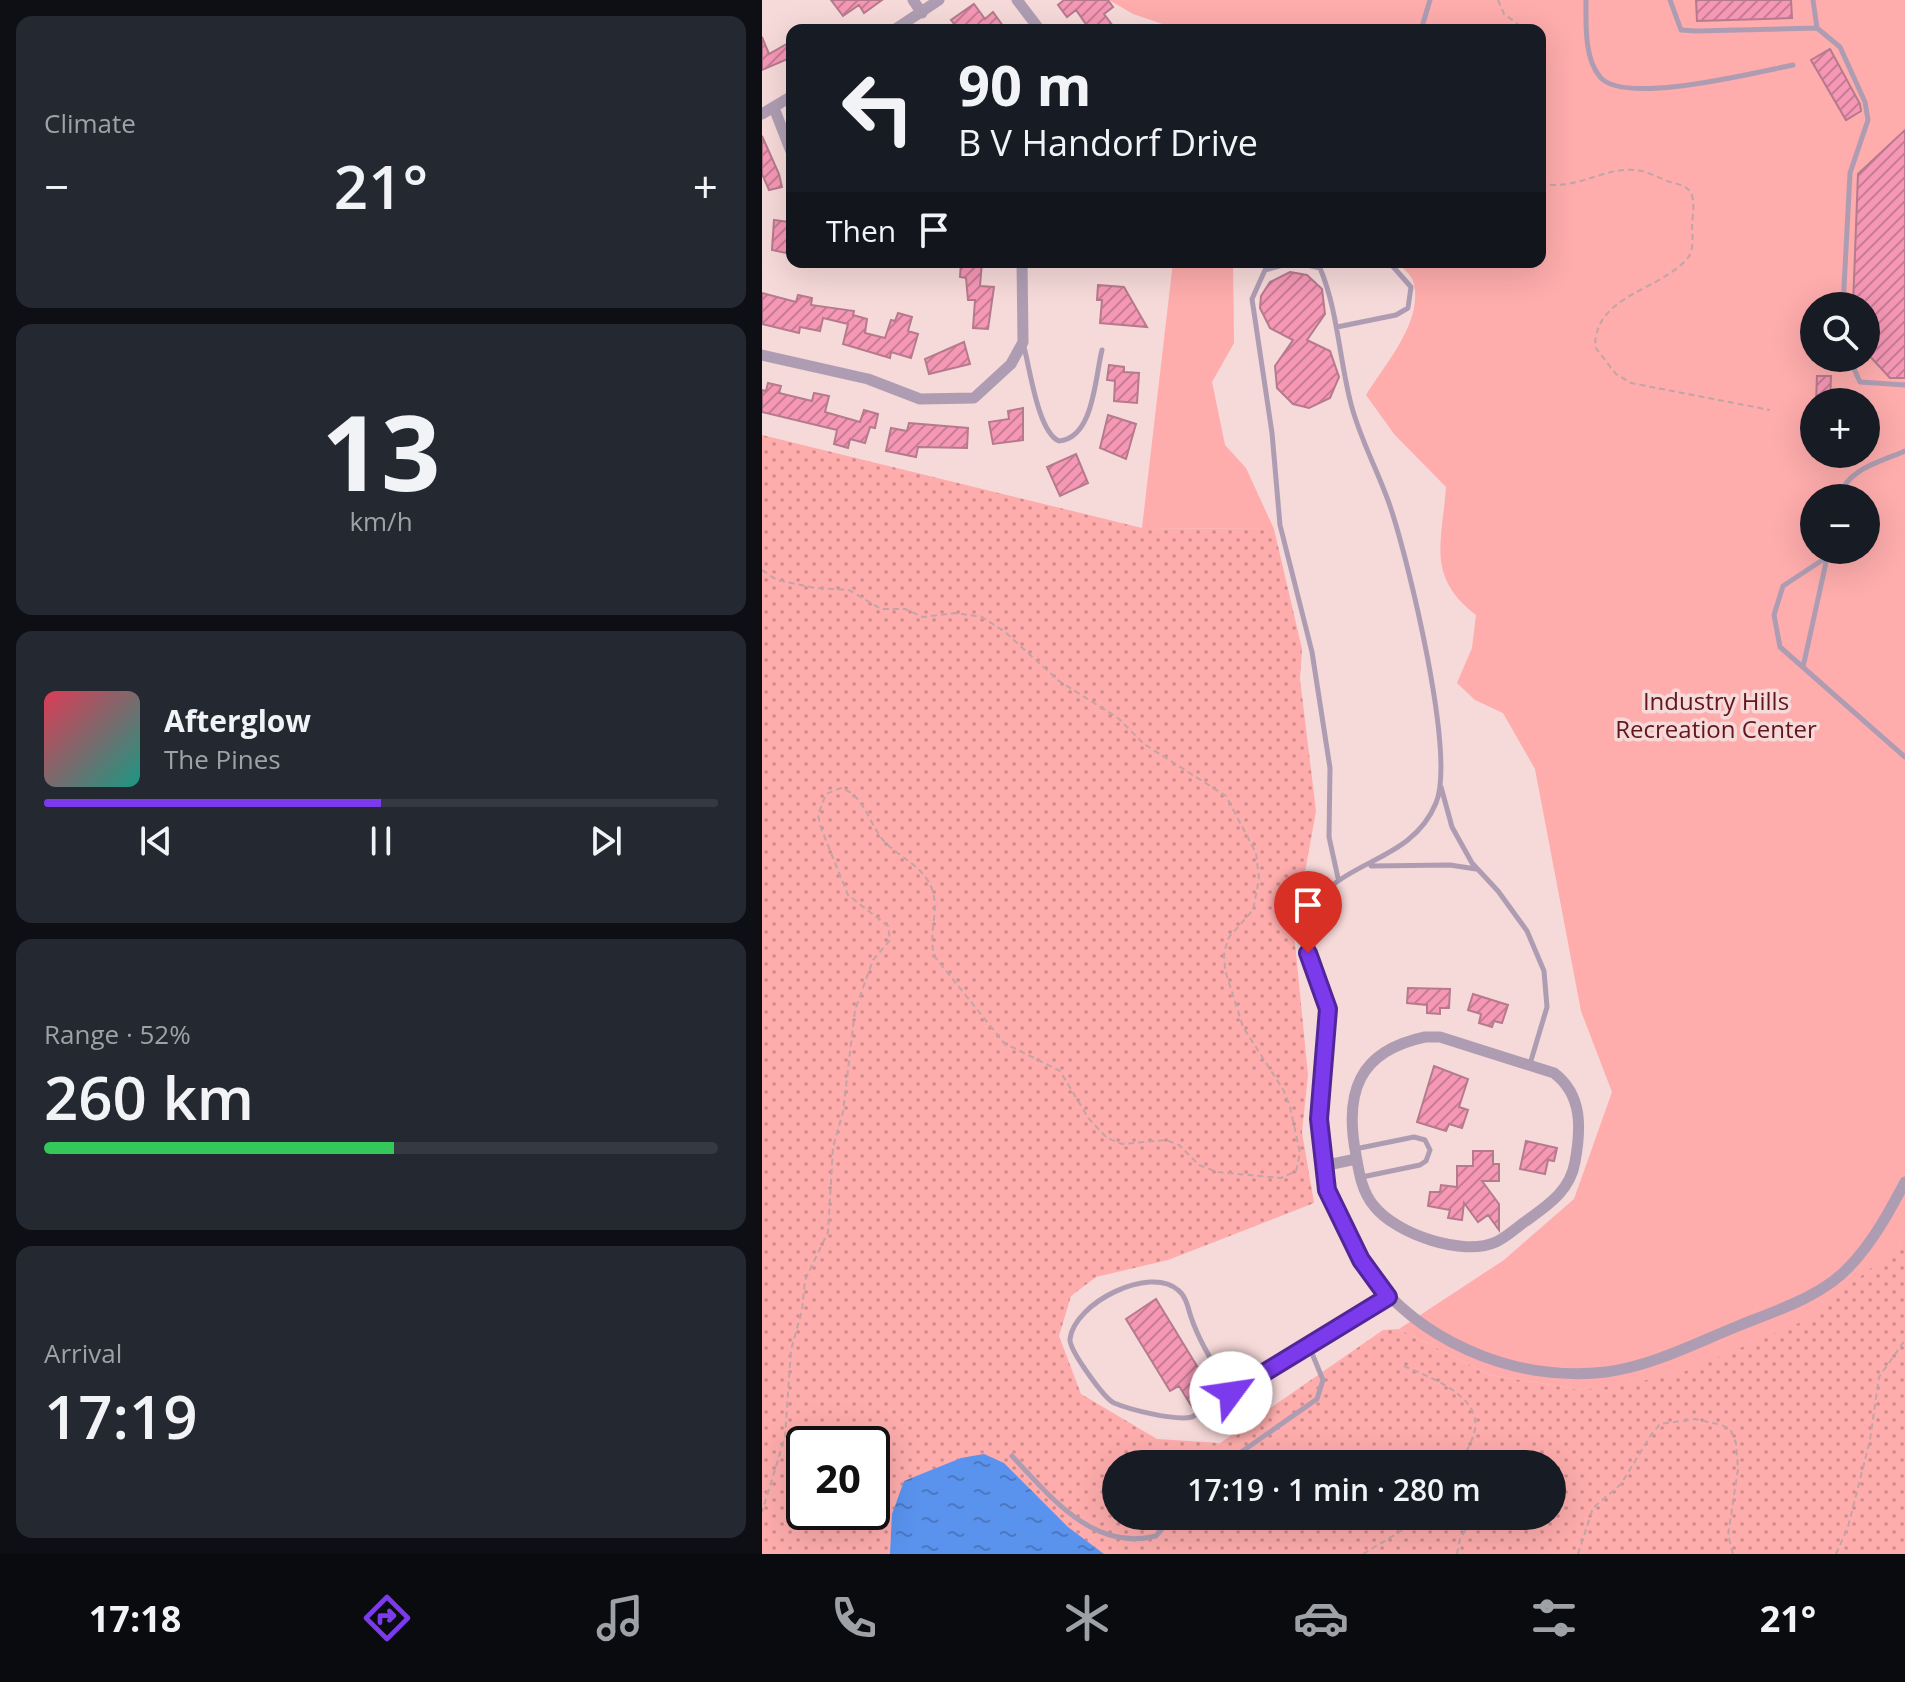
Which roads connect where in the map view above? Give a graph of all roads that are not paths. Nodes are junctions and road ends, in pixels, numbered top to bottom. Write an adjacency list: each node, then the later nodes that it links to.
1 (913, 0): 8 (street)
2 (939, 0): 8 (street)
3 (1017, 0): 10 (street)
4 (1430, 0): 11 (lane)
5 (1586, 0): 13 (lane)
6 (1670, 0): 12 (lane)
7 (1813, 0): 12 (lane)
8 (922, 13): 9 (street)
9 (904, 24)
10 (1035, 24)
11 (1423, 24)
12 (1817, 28): 22 (lane)
13 (1793, 65)
14 (786, 100): 15 (street)
15 (774, 108): 16 (street); 17 (street)
16 (762, 114)
17 (786, 139)
18 (1022, 268): 24 (street)
19 (1272, 268): 38 (lane)
20 (1320, 268): 23 (lane)
21 (1394, 268): 23 (lane)
22 (1844, 292)
23 (1337, 327): 35 (lane)
24 (1023, 342): 25 (lane); 26 (street)
25 (1102, 350)
26 (762, 355)
27 (1855, 372): 28 (lane)
28 (1905, 385)
29 (1905, 451): 30 (lane)
30 (1842, 484)
31 (1814, 564): 33 (lane)
32 (1826, 564): 33 (lane)
33 (1803, 667): 34 (lane)
34 (1905, 757)
35 (1441, 786): 36 (lane); 37 (lane)
36 (1367, 865): 37 (lane); 38 (lane)
37 (1477, 869): 40 (lane)
38 (1338, 878): 39 (lane)
39 (1306, 927): 42 (street)
40 (1530, 1066): 41 (street); 43 (street)
41 (1356, 1154): 42 (street); 43 (street); 43 (lane)
42 (1323, 1166): 45 (street)
43 (1361, 1177)
44 (1905, 1182): 45 (street)
45 (1388, 1297): 46 (lane)
46 (1309, 1346): 47 (lane); 48 (lane)
47 (1231, 1393): 47 (lane)
48 (1244, 1450)
49 (1012, 1456): 50 (lane)
50 (1163, 1530)

